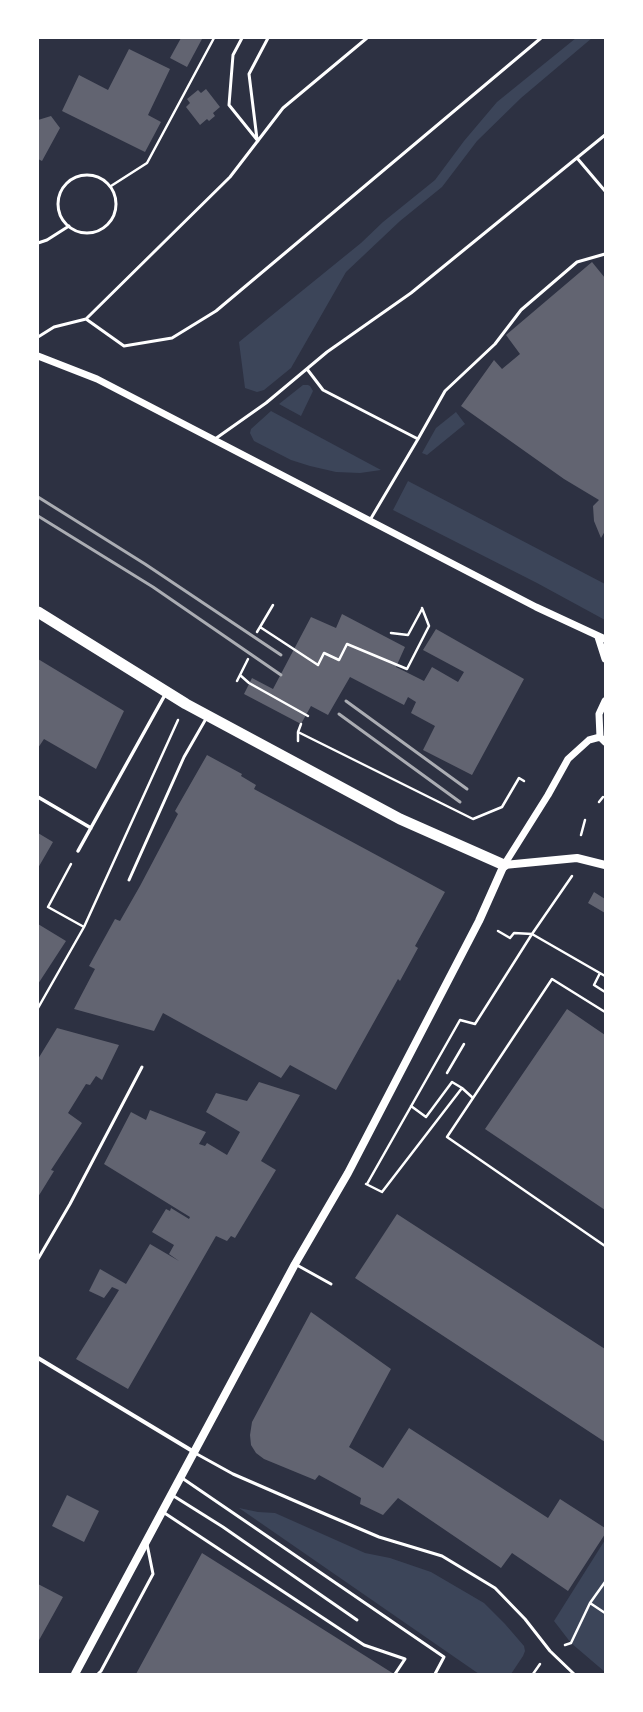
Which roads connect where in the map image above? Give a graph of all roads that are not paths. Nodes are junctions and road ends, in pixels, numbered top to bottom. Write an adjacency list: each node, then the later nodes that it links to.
1 (242, 38): 6 (lane)
2 (268, 38): 6 (lane)
3 (367, 38): 6 (lane)
4 (541, 38): 12 (lane)
5 (605, 135): 7 (lane)
6 (258, 141): 12 (lane)
7 (577, 158): 8 (lane); 15 (lane)
8 (605, 191)
9 (69, 226): 9 (lane); 10 (lane)
10 (38, 243)
11 (605, 254): 16 (lane)
12 (86, 319): 13 (lane)
13 (38, 337)
14 (38, 356): 17 (street)
15 (307, 369): 16 (lane); 17 (lane)
16 (418, 438): 18 (lane)
17 (214, 440): 18 (street)
18 (370, 520): 20 (street)
19 (38, 612): 22 (highway)
20 (602, 638): 21 (street)
21 (605, 659)
22 (166, 692): 24 (highway); 27 (street)
23 (605, 701): 25 (street)
24 (208, 715): 29 (highway); 31 (lane)
25 (603, 740): 29 (street)
26 (38, 797): 27 (street)
27 (91, 828): 28 (street)
28 (78, 851)
29 (504, 865): 30 (main road); 34 (main road)
30 (605, 865)
31 (129, 880)
32 (142, 1068): 33 (lane)
33 (38, 1259)
34 (295, 1264): 35 (lane); 37 (main road)
35 (331, 1284)
36 (38, 1358): 37 (street)
37 (194, 1452): 38 (main road); 47 (lane)
38 (180, 1477): 39 (main road); 46 (lane)
39 (171, 1494): 40 (main road); 42 (lane)
40 (162, 1511): 41 (main road); 45 (lane)
41 (146, 1542): 43 (main road); 44 (lane)
42 (357, 1620)
43 (75, 1674)
44 (98, 1674)
45 (395, 1674)
46 (436, 1674)
47 (574, 1674)

